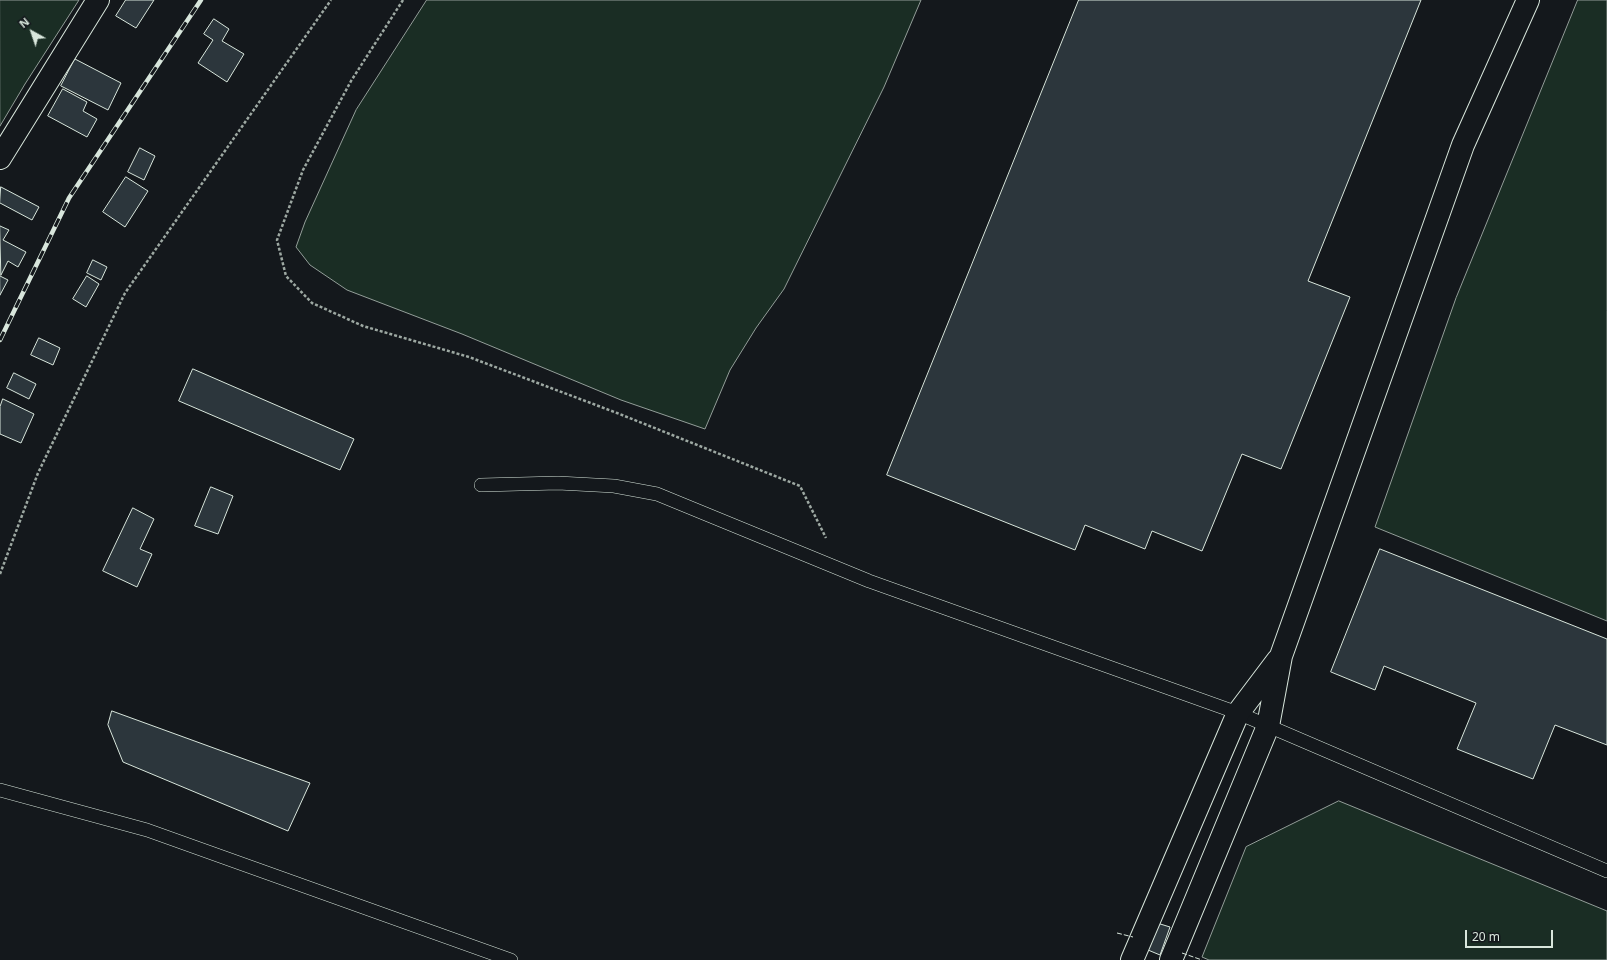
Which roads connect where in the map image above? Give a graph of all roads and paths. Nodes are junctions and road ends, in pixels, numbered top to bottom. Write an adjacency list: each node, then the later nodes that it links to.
1 (98, 0): 5 (street)
2 (331, 0): 8 (path)
3 (403, 0): 7 (path)
4 (1528, 0): 9 (street)
5 (0, 158)
6 (481, 485): 7 (lane)
7 (841, 569): 10 (lane)
8 (0, 574)
9 (1281, 656): 10 (street); 11 (street)
10 (1238, 713): 11 (lane); 15 (street)
11 (1268, 726): 13 (lane); 16 (street)
12 (0, 790): 14 (lane)
13 (1607, 871)
14 (511, 960)
15 (1132, 960)
16 (1170, 960)

